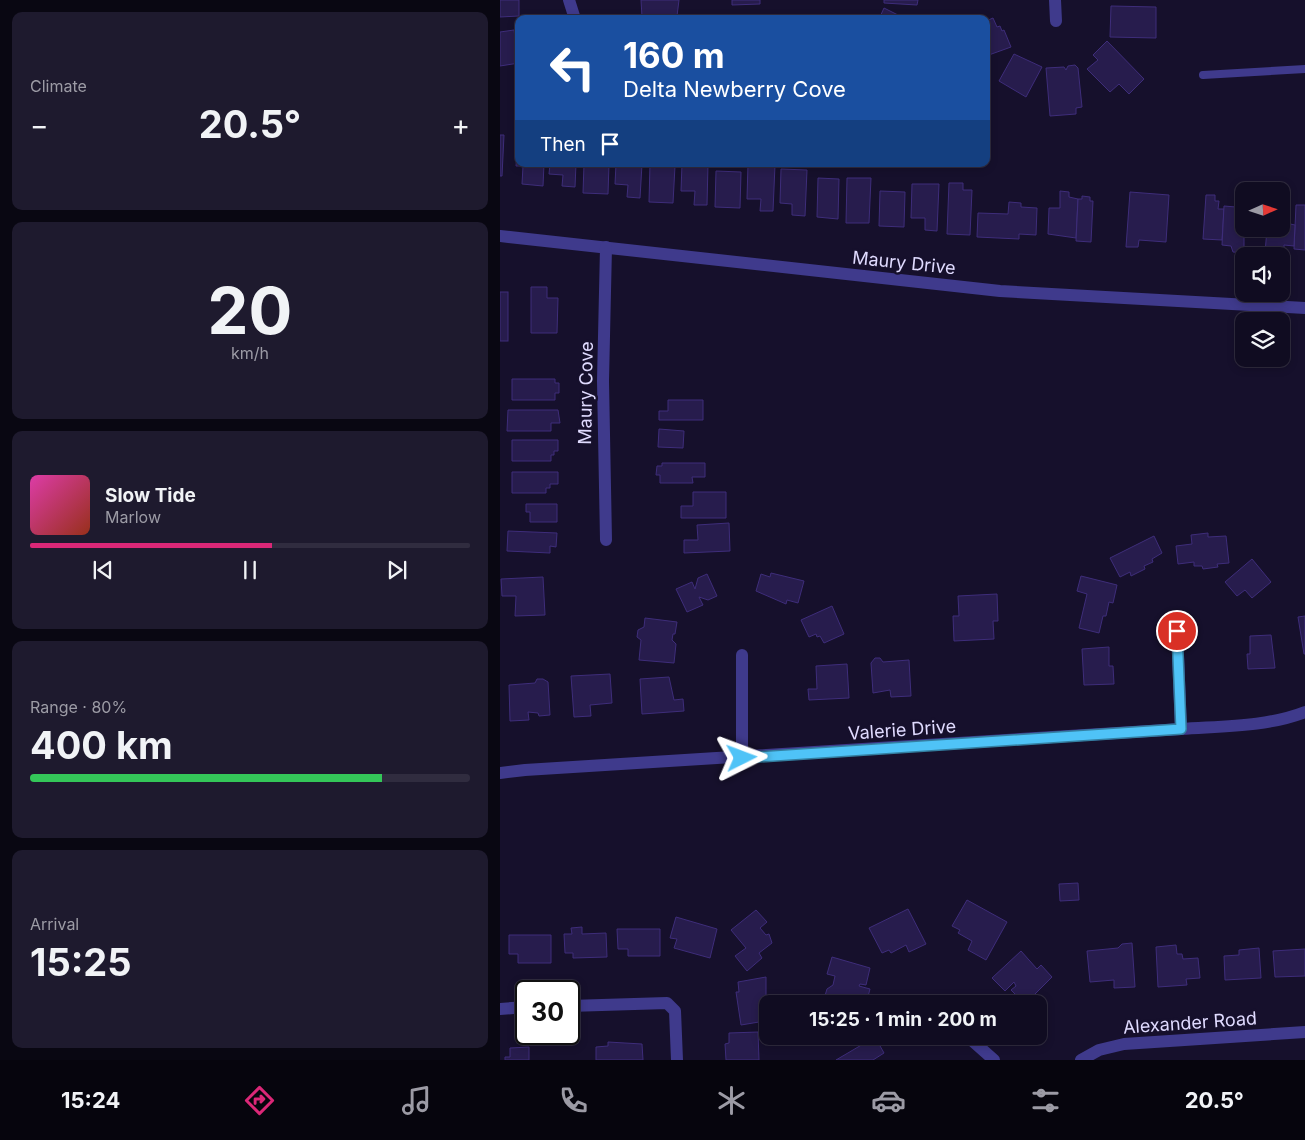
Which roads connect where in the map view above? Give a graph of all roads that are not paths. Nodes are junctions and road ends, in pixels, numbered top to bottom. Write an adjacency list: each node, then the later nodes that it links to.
1 (569, 0): 3 (street)
2 (1055, 0): 4 (street)
3 (574, 15)
4 (1056, 21)
5 (1305, 69): 6 (lane)
6 (1203, 75)
7 (500, 236): 8 (street, Maury Drive)
8 (606, 247): 9 (street, Maury Drive); 10 (street, Maury Cove)
9 (1305, 308)
10 (606, 540)
11 (1177, 631): 14 (street)
12 (742, 656): 15 (street)
13 (1305, 712): 14 (street, Valerie Drive)
14 (1181, 729): 15 (street, Valerie Drive)
15 (742, 758): 16 (street, Valerie Drive)
16 (500, 773)
17 (580, 1005): 22 (street)
18 (515, 1008): 19 (street)
19 (500, 1009)
20 (1305, 1032): 24 (street, Alexander Road)
21 (977, 1045): 23 (street)
22 (677, 1060)
23 (994, 1060)
24 (1081, 1060)

